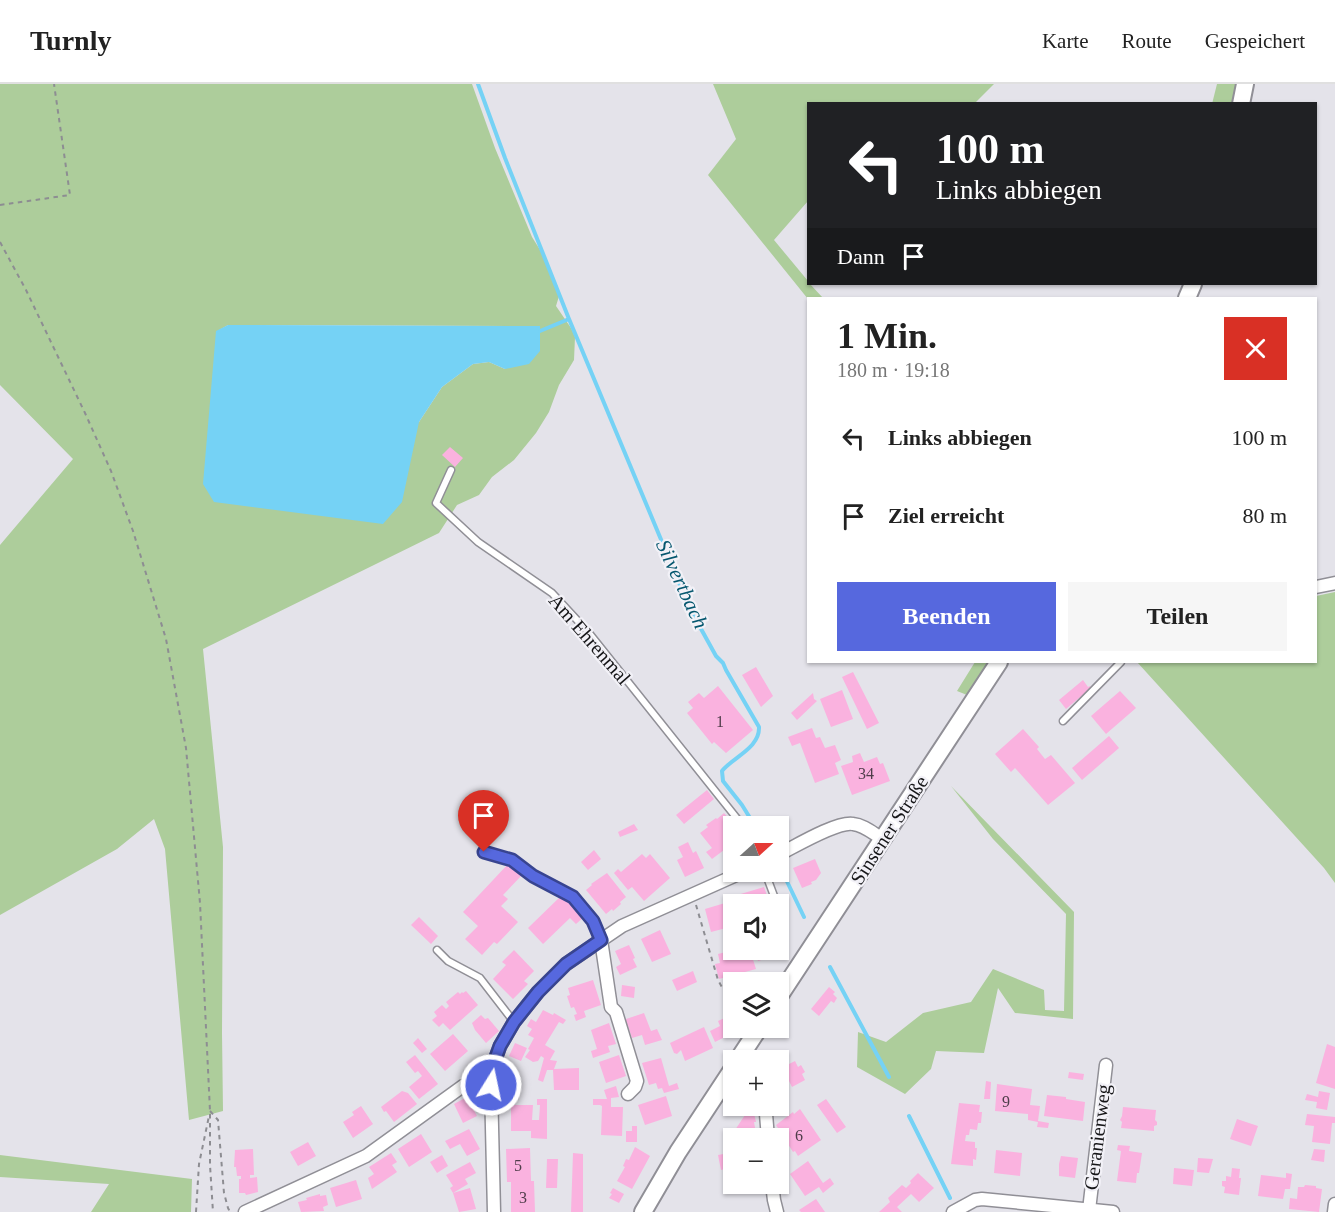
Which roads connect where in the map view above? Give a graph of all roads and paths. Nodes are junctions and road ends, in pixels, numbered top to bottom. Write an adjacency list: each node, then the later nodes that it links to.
1 (54, 84): 4 (path)
2 (1245, 84): 3 (main road)
3 (1241, 102)
4 (0, 205)
5 (0, 242): 27 (path)
6 (451, 470): 12 (lane, Am Ehrenmal)
7 (1335, 583): 8 (street)
8 (1317, 587)
9 (998, 663): 13 (main road, Sinsener Straße)
10 (1120, 663): 11 (lane)
11 (1063, 721)
12 (735, 816)
13 (883, 839): 14 (street); 20 (main road, Sinsener Straße)
14 (789, 849)
15 (484, 852): 18 (lane)
16 (723, 881): 17 (street)
17 (693, 895): 18 (street); 21 (path)
18 (601, 940): 22 (street); 26 (street)
19 (437, 951): 22 (lane)
20 (789, 981)
21 (723, 989)
22 (514, 1022): 24 (street)
23 (1106, 1065): 30 (street, Geranienweg)
24 (485, 1082): 34 (street); 35 (street)
25 (723, 1084): 36 (main road)
26 (628, 1094)
27 (210, 1111): 31 (path); 32 (path); 33 (path)
28 (773, 1194): 37 (street)
29 (1335, 1204): 40 (street)
30 (1089, 1209): 38 (street); 39 (street)
31 (196, 1212)
32 (213, 1212)
33 (230, 1212)
34 (245, 1212)
35 (494, 1212)
36 (643, 1212)
37 (777, 1212)
38 (953, 1212)
39 (1113, 1212)
40 (1334, 1212)

